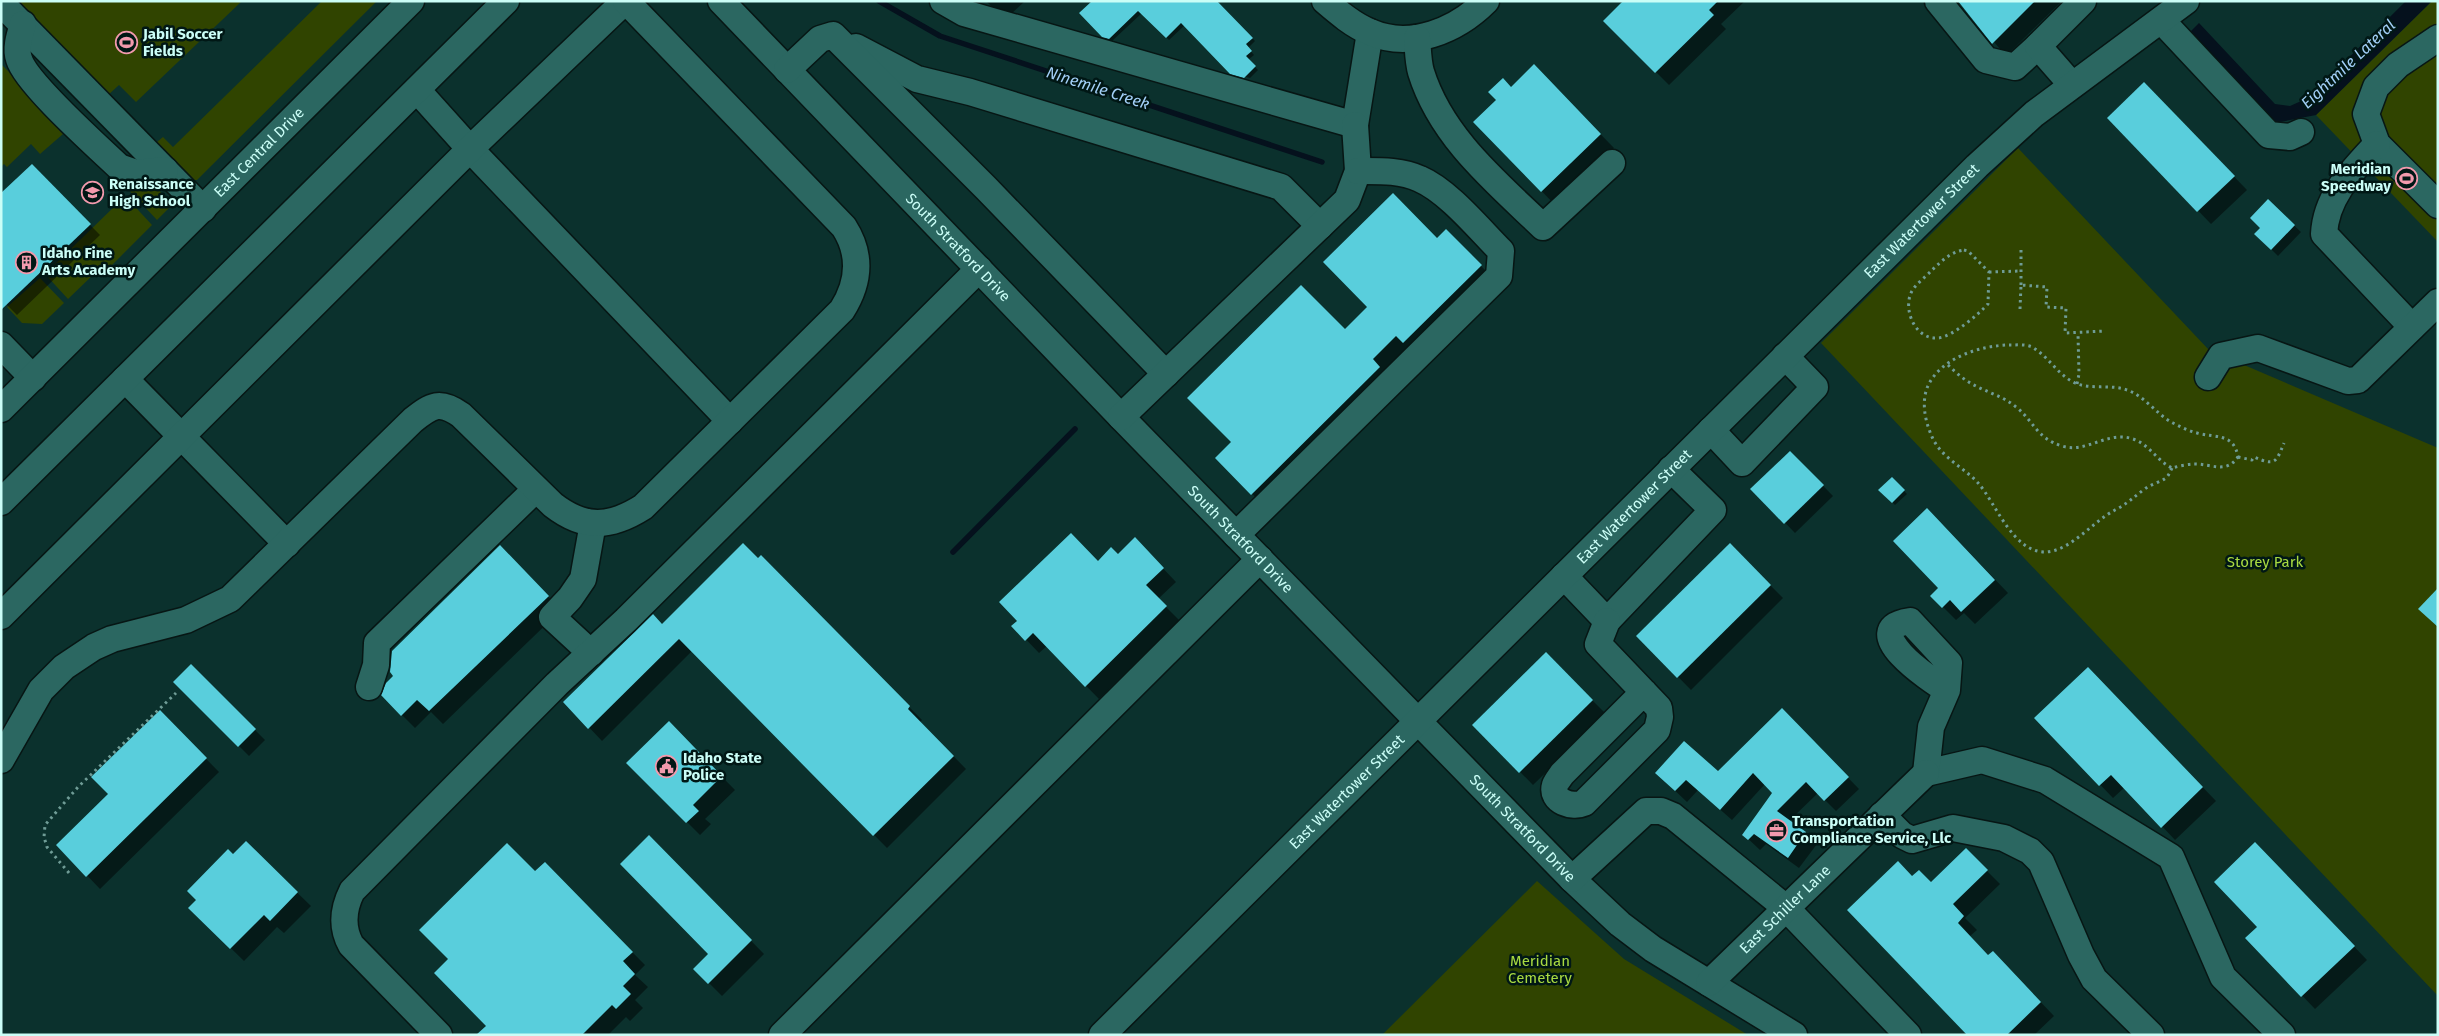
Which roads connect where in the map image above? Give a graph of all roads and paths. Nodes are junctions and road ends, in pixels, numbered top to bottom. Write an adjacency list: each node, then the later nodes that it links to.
1 (411, 1): 30 (street, East Central Drive)
2 (506, 1): 21 (street)
3 (626, 1): 25 (street); 52 (street)
4 (721, 1): 19 (street, South Stratford Drive)
5 (944, 1): 22 (street)
6 (1325, 1): 14 (street)
7 (1486, 1): 16 (street)
8 (1938, 1): 18 (street)
9 (2083, 1): 18 (street)
10 (2186, 1): 12 (street, East Watertower Street)
11 (1, 3): 13 (street)
12 (2162, 21): 20 (street, East Watertower Street); 23 (street)
13 (23, 24): 27 (street); 27 (street)
14 (1370, 32): 16 (street); 22 (street)
15 (833, 35): 19 (street); 31 (street); 45 (street)
16 (1417, 38): 26 (street)
17 (2438, 38): 24 (street)
18 (2038, 46): 20 (street)
19 (787, 70): 33 (street, South Stratford Drive)
20 (2072, 85): 43 (street, East Watertower Street)
21 (417, 90): 25 (street); 48 (street)
22 (1356, 125): 28 (street)
23 (2301, 132)
24 (2377, 144): 29 (street); 39 (street)
25 (470, 149): 52 (street); 54 (street)
26 (1612, 163)
27 (165, 170): 30 (street)
28 (1358, 171): 31 (street); 62 (street)
29 (2438, 205)
30 (203, 209): 47 (street, East Central Drive)
31 (1320, 226): 45 (street)
32 (2021, 248): 35 (path)
33 (979, 269): 51 (street, South Stratford Drive); 68 (street)
34 (1988, 272): 34 (path); 35 (path)
35 (2021, 272): 36 (path)
36 (2021, 285): 38 (path); 41 (path)
37 (2438, 302): 39 (street)
38 (2020, 309)
39 (2412, 327): 46 (street)
40 (2104, 331): 41 (path)
41 (2078, 334): 49 (path)
42 (1, 345): 47 (street)
43 (1785, 356): 53 (street, East Watertower Street); 53 (street)
44 (1948, 364): 49 (path); 57 (path); 57 (path)
45 (1166, 374): 51 (street)
46 (2208, 376)
47 (33, 378): 50 (street, East Central Drive)
48 (125, 379): 54 (street); 60 (street)
49 (2077, 384): 56 (path)
50 (1, 409)
51 (1121, 417): 62 (street, South Stratford Drive)
52 (730, 421): 61 (street)
53 (1710, 430): 58 (street, East Watertower Street)
54 (181, 438): 63 (street); 66 (street)
55 (2284, 443): 56 (path)
56 (2238, 457): 57 (path)
57 (2172, 468)
58 (1671, 469): 65 (street, East Watertower Street); 67 (street)
59 (536, 488): 61 (street); 63 (street); 69 (street)
60 (1, 502)
61 (593, 523): 68 (street)
62 (1236, 535): 64 (street, South Stratford Drive)
63 (287, 544): 74 (street)
64 (1260, 559): 73 (street, South Stratford Drive); 82 (street)
65 (1564, 576): 67 (street); 73 (street, East Watertower Street)
66 (1, 616)
67 (1607, 621): 71 (street)
68 (591, 652): 81 (street)
69 (369, 687)
70 (1947, 690): 75 (street)
71 (1644, 692)
72 (176, 693): 77 (path)
73 (1418, 722): 78 (street, South Stratford Drive); 83 (street, East Watertower Street)
74 (1, 760)
75 (1926, 773): 76 (street, East Schiller Lane); 87 (street)
76 (1882, 815): 79 (street, East Schiller Lane); 86 (street)
77 (69, 873)
78 (1572, 879): 79 (street); 80 (street, South Stratford Drive)
79 (1786, 908): 80 (street, East Schiller Lane); 85 (street)
80 (1709, 983): 84 (street, South Stratford Drive)
81 (439, 1035)
82 (782, 1035)
83 (1102, 1035)
84 (1794, 1035)
85 (1908, 1035)
86 (2151, 1035)
87 (2282, 1035)

